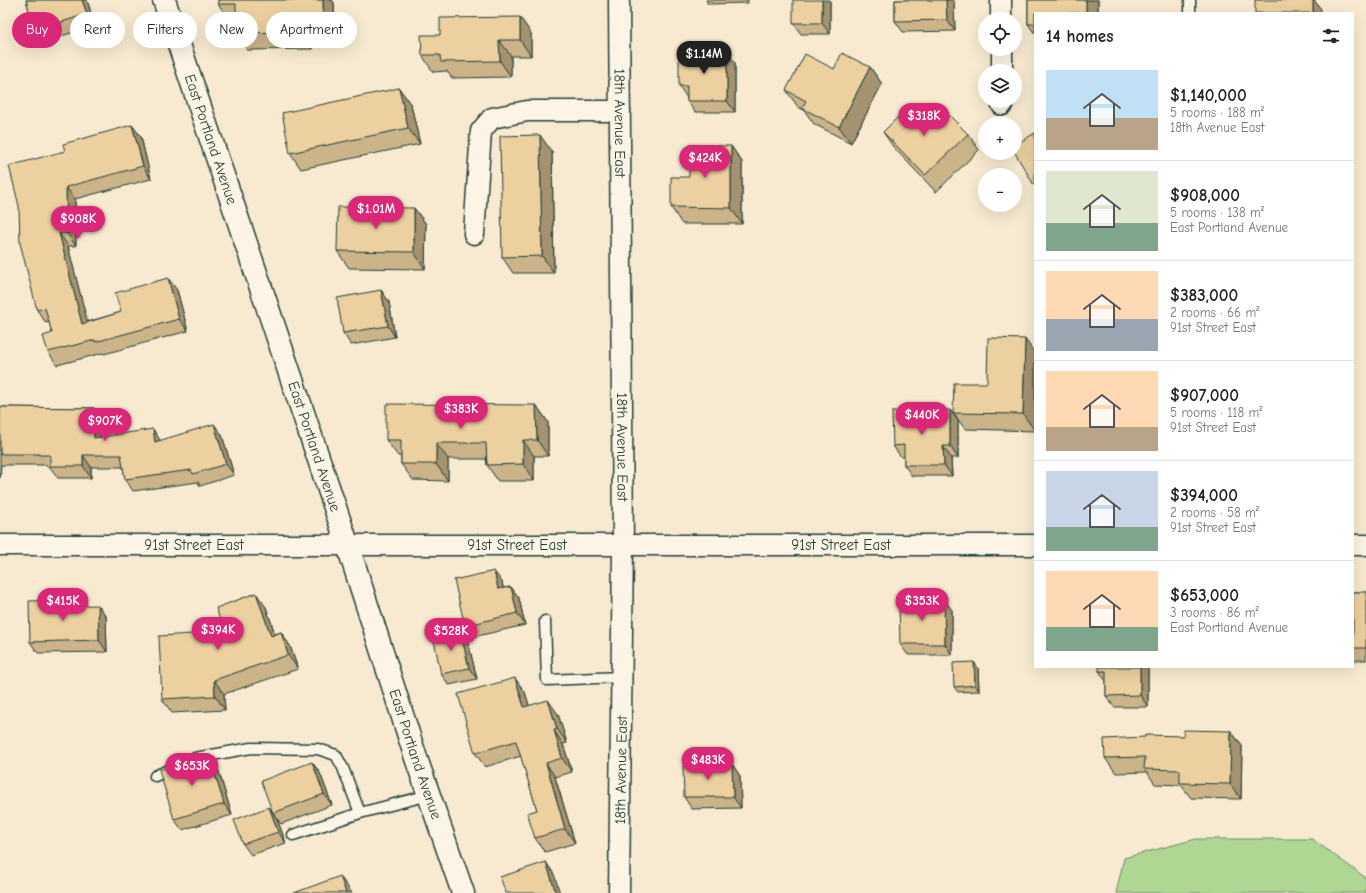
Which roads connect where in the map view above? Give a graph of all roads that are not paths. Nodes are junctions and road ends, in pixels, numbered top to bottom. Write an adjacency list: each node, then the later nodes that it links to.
1 (164, 0): 14 (main road, East Portland Avenue)
2 (619, 0): 7 (street, 18th Avenue East)
3 (1001, 0): 5 (street)
4 (1190, 0): 6 (lane)
5 (1001, 12)
6 (1190, 12)
7 (620, 112): 8 (street); 10 (street, 18th Avenue East)
8 (474, 234)
9 (0, 545): 14 (street, 91st Street East)
10 (623, 545): 11 (street, 91st Street East); 14 (street, 91st Street East); 16 (street, 18th Avenue East)
11 (1034, 545)
12 (1354, 545): 13 (street)
13 (1366, 545)
14 (348, 546): 18 (main road, East Portland Avenue)
15 (545, 621): 16 (lane)
16 (622, 677): 22 (street, 18th Avenue East)
17 (155, 776): 19 (lane)
18 (429, 795): 19 (lane); 21 (main road, East Portland Avenue)
19 (360, 813): 20 (lane)
20 (292, 835)
21 (463, 893)
22 (619, 893)

